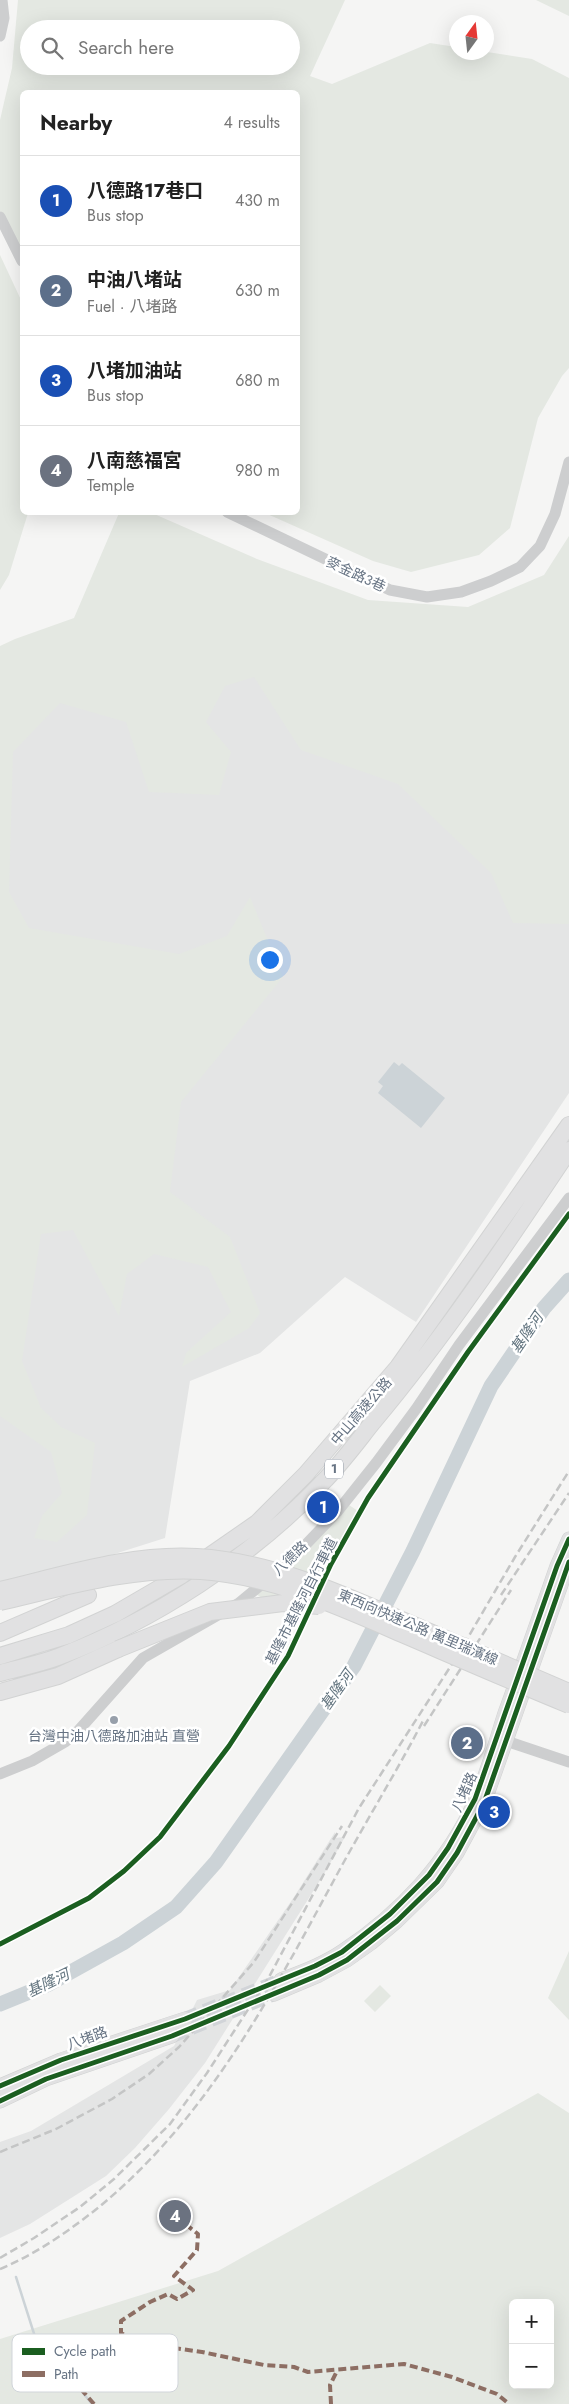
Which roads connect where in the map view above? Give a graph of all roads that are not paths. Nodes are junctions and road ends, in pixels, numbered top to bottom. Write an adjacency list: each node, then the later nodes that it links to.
1 (2, 0): 2 (street)
2 (0, 36)
3 (0, 217): 4 (street)
4 (20, 257)
5 (569, 462): 6 (street, 麥金路3巷)
6 (233, 515)
7 (569, 1125): 15 (highway, 中山高速公路 / 1)
8 (569, 1150): 16 (highway, 中山高速公路 / 1)
9 (569, 1198): 24 (street, 八德路)
10 (569, 1539): 25 (main road, 八堵路)
11 (569, 1562): 22 (main road, 八堵路)
12 (0, 1590): 18 (highway, 東西向快速公路 萬里瑞濱線, bridge)
13 (0, 1602): 20 (highway, 東西向快速公路 萬里瑞濱線, bridge)
14 (0, 1632): 19 (highway, bridge)
15 (0, 1656)
16 (0, 1673)
17 (0, 1692): 21 (highway, bridge)
18 (569, 1692)
19 (569, 1700)
20 (569, 1705)
21 (569, 1712)
22 (506, 1741): 23 (street); 26 (main road, 八堵路)
23 (569, 1762)
24 (0, 1774)
25 (281, 1980)
26 (274, 1994)
27 (184, 2018): 29 (main road, 八堵路)
28 (172, 2036): 30 (main road, 八堵路)
29 (0, 2086)
30 (0, 2101)

